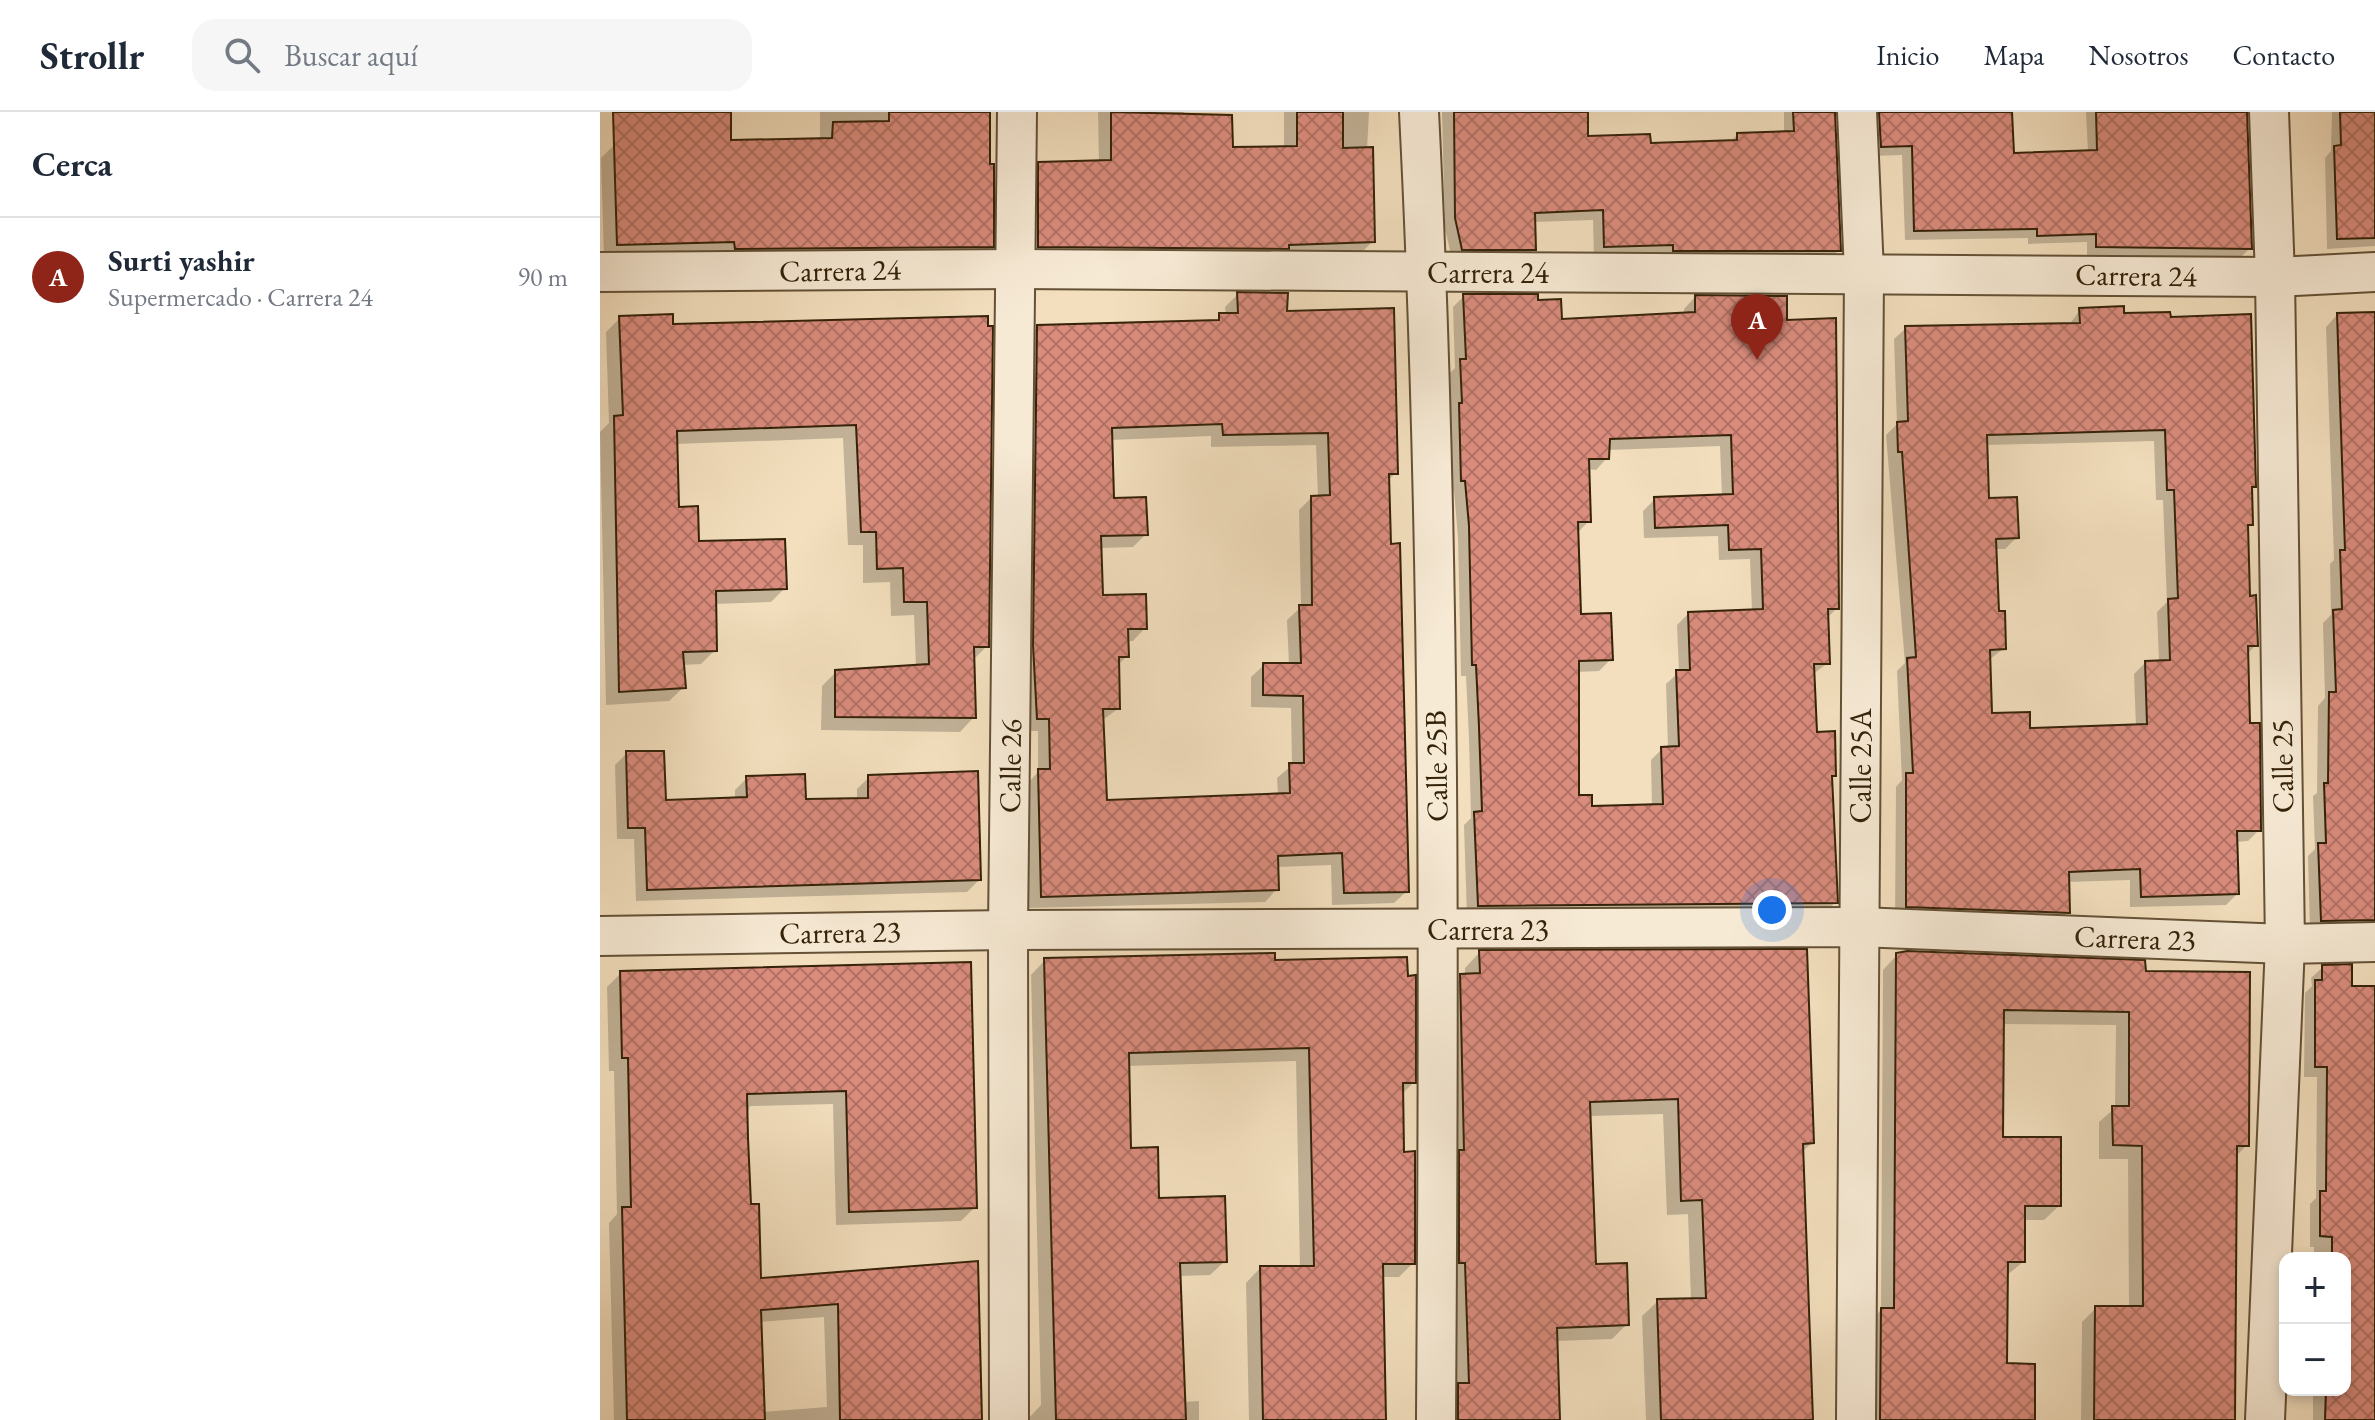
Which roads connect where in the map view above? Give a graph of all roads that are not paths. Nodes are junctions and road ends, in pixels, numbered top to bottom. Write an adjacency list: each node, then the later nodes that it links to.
1 (1017, 112): 5 (street, Calle 26)
2 (1419, 112): 7 (street, Calle 25B)
3 (1857, 112): 8 (street, Calle 25A)
4 (2269, 112): 10 (street, Calle 25)
5 (1016, 269): 6 (street, Carrera 24); 7 (street, Carrera 24); 13 (street, Calle 26)
6 (600, 272)
7 (1427, 272): 8 (street, Carrera 24); 12 (street, Calle 25B)
8 (1864, 272): 10 (street, Carrera 24); 11 (street, Calle 25A)
9 (2375, 272): 10 (street, Carrera 24)
10 (2275, 277): 16 (street, Calle 25)
11 (1859, 927): 12 (street, Carrera 23); 16 (street, Carrera 23); 19 (street, Calle 25A)
12 (1439, 929): 13 (street, Carrera 23); 18 (street, Calle 25B)
13 (1008, 930): 14 (street, Carrera 23); 17 (street, Calle 26)
14 (600, 936)
15 (2375, 942): 16 (street, Carrera 23)
16 (2285, 944): 20 (street, Calle 25)
17 (1009, 1420)
18 (1436, 1420)
19 (1856, 1420)
20 (2265, 1420)

